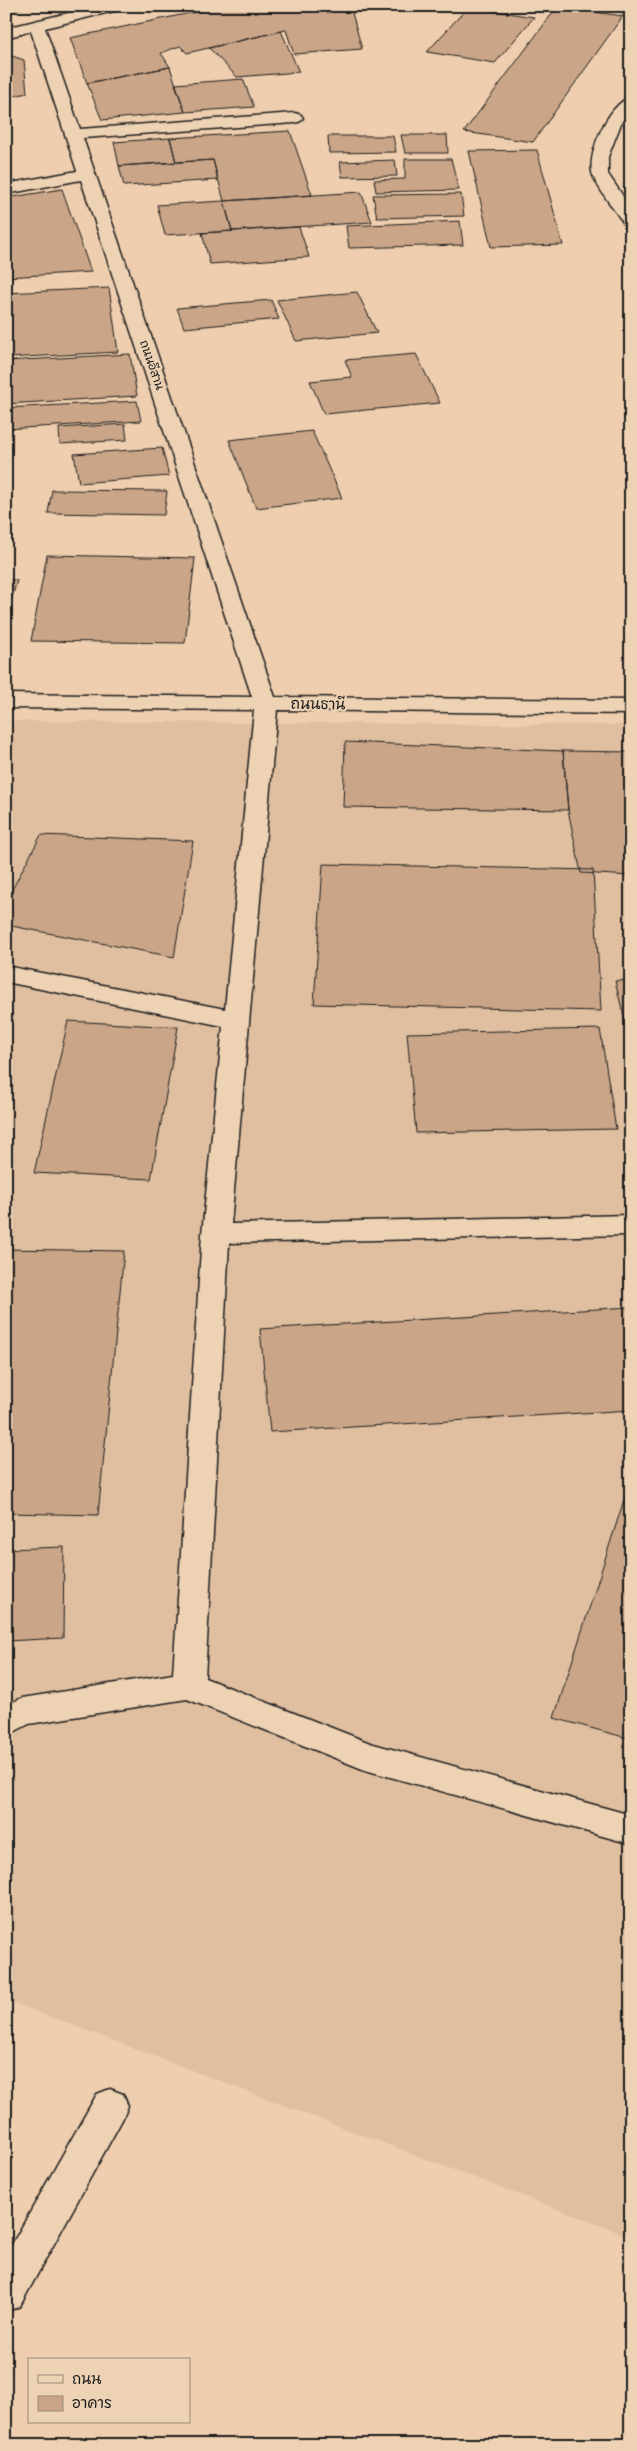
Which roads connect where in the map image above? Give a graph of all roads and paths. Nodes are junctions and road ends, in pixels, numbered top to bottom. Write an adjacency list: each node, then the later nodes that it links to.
1 (116, 6): 2 (street)
2 (37, 26): 3 (street); 6 (street, ถนนอีสาน)
3 (6, 33)
4 (631, 102): 9 (street)
5 (295, 118): 6 (street)
6 (73, 134): 7 (street, ถนนอีสาน)
7 (88, 174): 8 (street); 11 (street, ถนนอีสาน)
8 (6, 189)
9 (631, 221)
10 (6, 701): 11 (street, ถนนธานี)
11 (266, 704): 12 (street, ถนนธานี); 14 (street)
12 (631, 707)
13 (6, 974): 14 (street)
14 (236, 1020): 16 (street)
15 (631, 1225): 16 (street)
16 (216, 1234): 17 (street)
17 (188, 1686): 18 (street); 19 (street)
18 (6, 1722)
19 (631, 1830)
20 (110, 2106): 21 (street)
21 (6, 2293)

